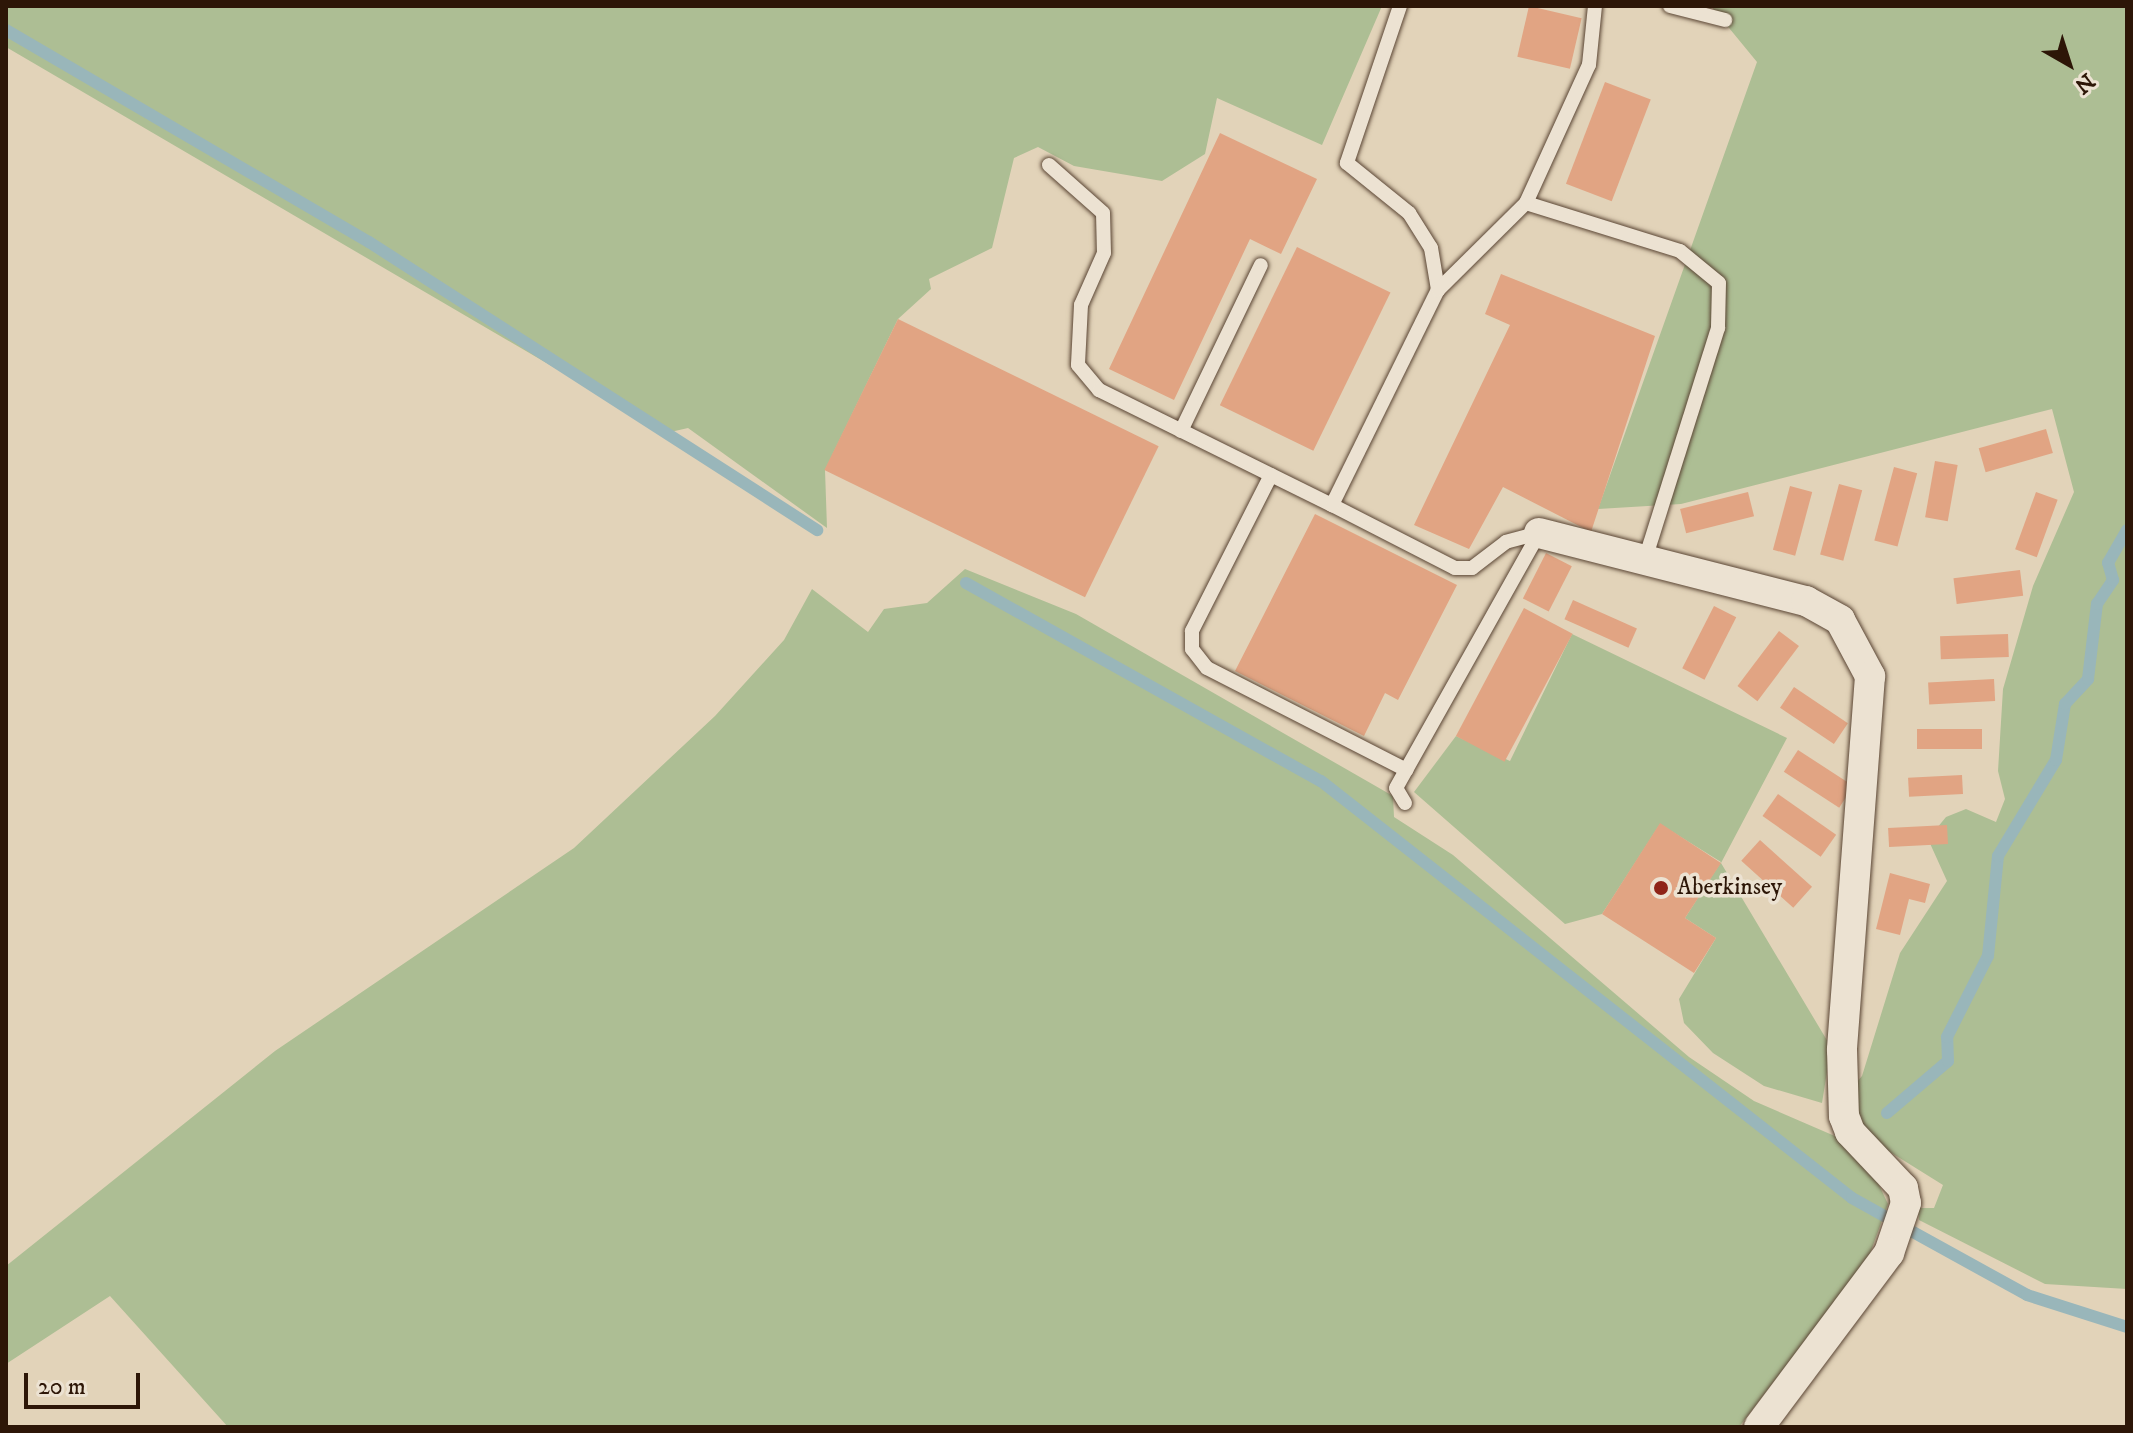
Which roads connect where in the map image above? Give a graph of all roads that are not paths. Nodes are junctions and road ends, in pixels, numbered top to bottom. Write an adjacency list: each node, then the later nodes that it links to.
1 (1400, 6): 8 (lane)
2 (1595, 6): 6 (lane)
3 (1670, 6): 4 (lane)
4 (1725, 20)
5 (1049, 165): 9 (lane)
6 (1526, 203): 8 (lane); 13 (lane)
7 (1261, 265): 9 (lane)
8 (1438, 290): 11 (lane)
9 (1181, 431): 10 (lane)
10 (1271, 475): 11 (lane); 14 (lane)
11 (1332, 505): 12 (lane)
12 (1539, 533): 13 (street); 14 (lane)
13 (1645, 559): 16 (street)
14 (1406, 770): 15 (lane)
15 (1405, 803)
16 (1759, 1427)

